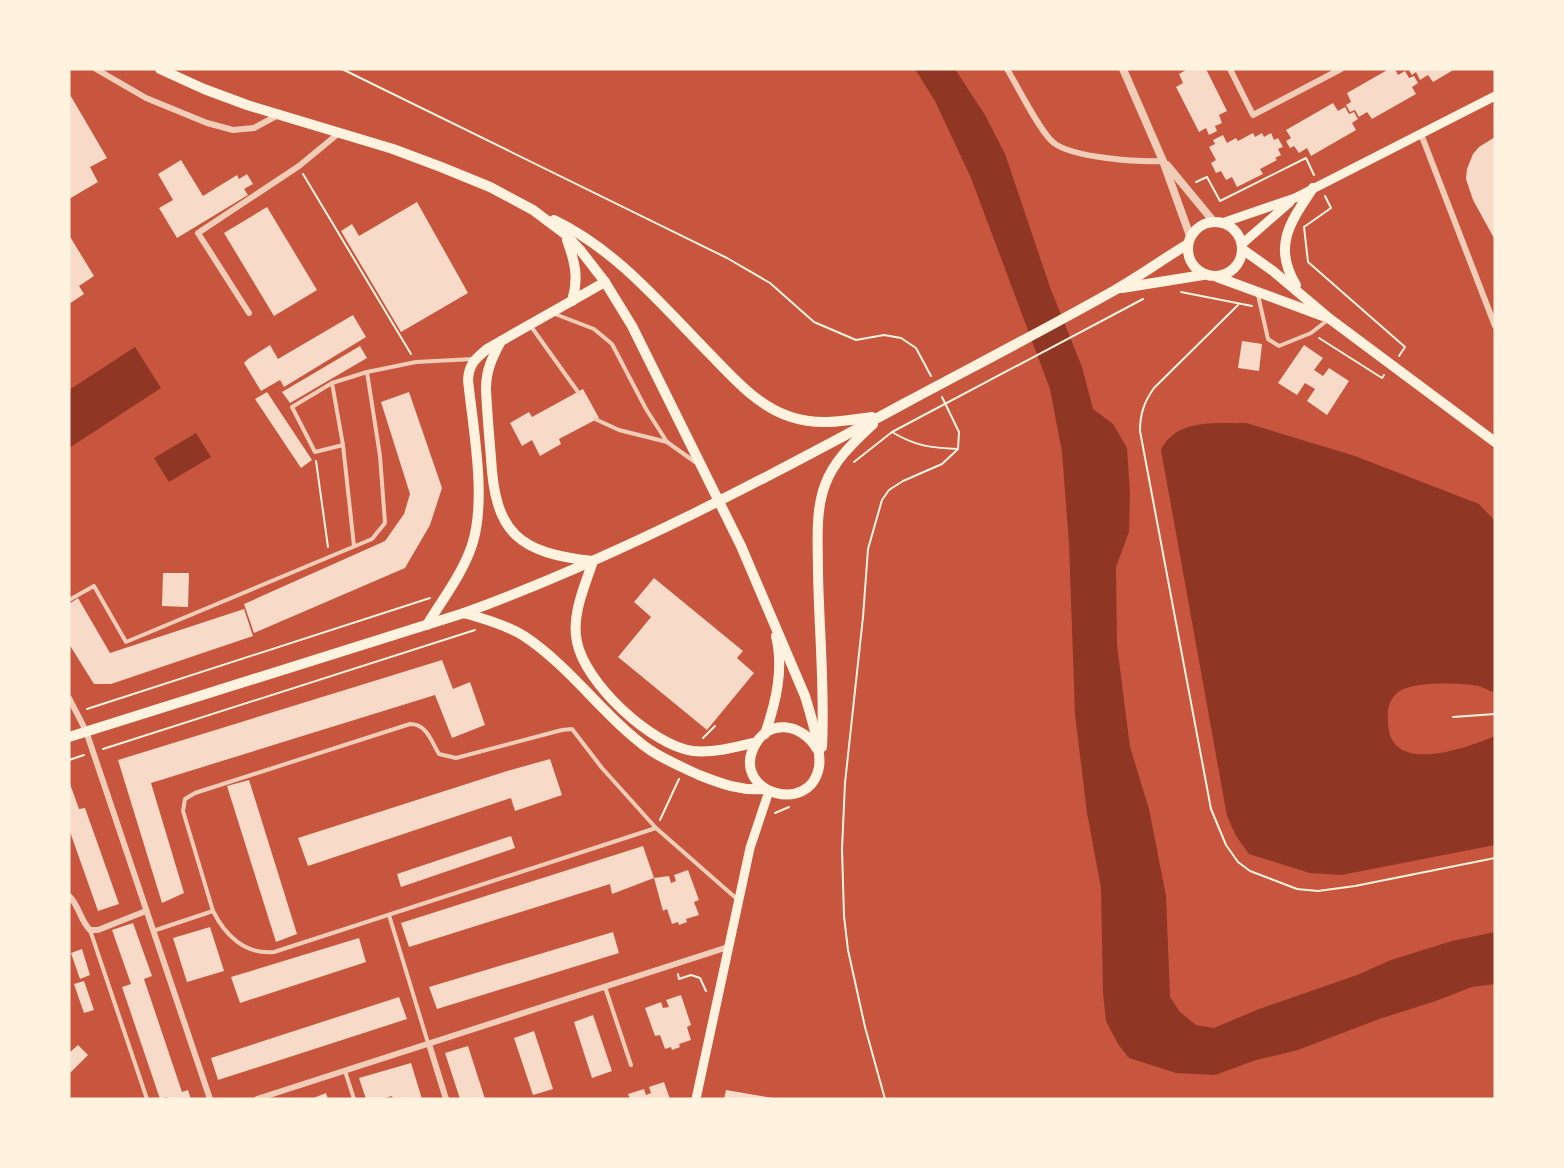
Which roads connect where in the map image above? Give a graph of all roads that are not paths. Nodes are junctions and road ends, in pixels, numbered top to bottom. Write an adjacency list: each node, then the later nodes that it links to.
1 (96, 69): 8 (street)
2 (160, 69): 8 (main road)
3 (1007, 69): 11 (street)
4 (1123, 69): 11 (street)
5 (1230, 69): 6 (street)
6 (1341, 69)
7 (1495, 96): 10 (main road)
8 (278, 115): 9 (main road)
9 (340, 132): 14 (main road); 27 (street)
10 (1421, 134): 12 (main road); 30 (street)
11 (1163, 160): 15 (street); 17 (street)
12 (1316, 186): 13 (main road); 24 (main road)
13 (1295, 198): 15 (main road); 18 (main road)
14 (532, 210): 16 (main road); 36 (main road)
15 (1218, 222): 17 (main road); 18 (main road)
16 (565, 234): 21 (main road); 25 (main road)
17 (1189, 240): 19 (main road); 22 (main road)
18 (1242, 246): 20 (main road); 24 (main road)
19 (1203, 275): 20 (main road); 22 (main road)
20 (1216, 277): 23 (main road)
21 (605, 282): 25 (main road); 41 (main road)
22 (1116, 290): 36 (main road)
23 (1257, 292): 28 (main road); 28 (lane)
24 (1300, 292): 28 (main road)
25 (572, 301): 26 (main road)
26 (552, 312): 29 (main road); 38 (lane)
27 (249, 313)
28 (1330, 319): 39 (main road)
29 (529, 325): 31 (main road); 35 (lane)
30 (1495, 326)
31 (502, 341): 32 (main road); 43 (main road)
32 (474, 359): 33 (lane); 47 (main road)
33 (367, 372): 34 (lane); 42 (lane)
34 (332, 383): 40 (lane); 40 (lane)
35 (578, 392)
36 (883, 415): 43 (main road); 52 (main road)
37 (595, 419): 38 (lane)
38 (667, 442): 41 (lane)
39 (1495, 442)
40 (343, 445): 42 (lane)
41 (703, 468): 46 (main road)
42 (354, 546): 44 (lane)
43 (593, 561): 45 (main road); 51 (main road)
44 (69, 600)
45 (464, 613): 47 (main road); 53 (main road)
46 (772, 618): 51 (main road); 52 (main road)
47 (427, 625): 49 (main road)
48 (69, 698): 49 (street)
49 (86, 731): 50 (main road); 57 (street)
50 (69, 737)
51 (761, 738): 52 (main road); 53 (main road)
52 (818, 754): 53 (main road)
53 (767, 790): 56 (main road)
54 (656, 828): 56 (lane); 58 (lane); 59 (lane)
55 (69, 896): 60 (street)
56 (738, 900): 62 (main road)
57 (146, 911): 60 (street); 61 (street)
58 (213, 911): 59 (lane); 61 (lane)
59 (389, 915): 64 (lane)
60 (90, 930): 67 (lane)
61 (153, 932): 68 (street)
62 (728, 947): 63 (street); 72 (main road)
63 (605, 987): 64 (street); 65 (lane)
64 (429, 1044): 66 (street); 71 (street)
65 (630, 1065)
66 (345, 1071): 69 (street); 70 (lane)
67 (147, 1099)
68 (210, 1099)
69 (257, 1099)
70 (354, 1099)
71 (446, 1099)
72 (696, 1099)

